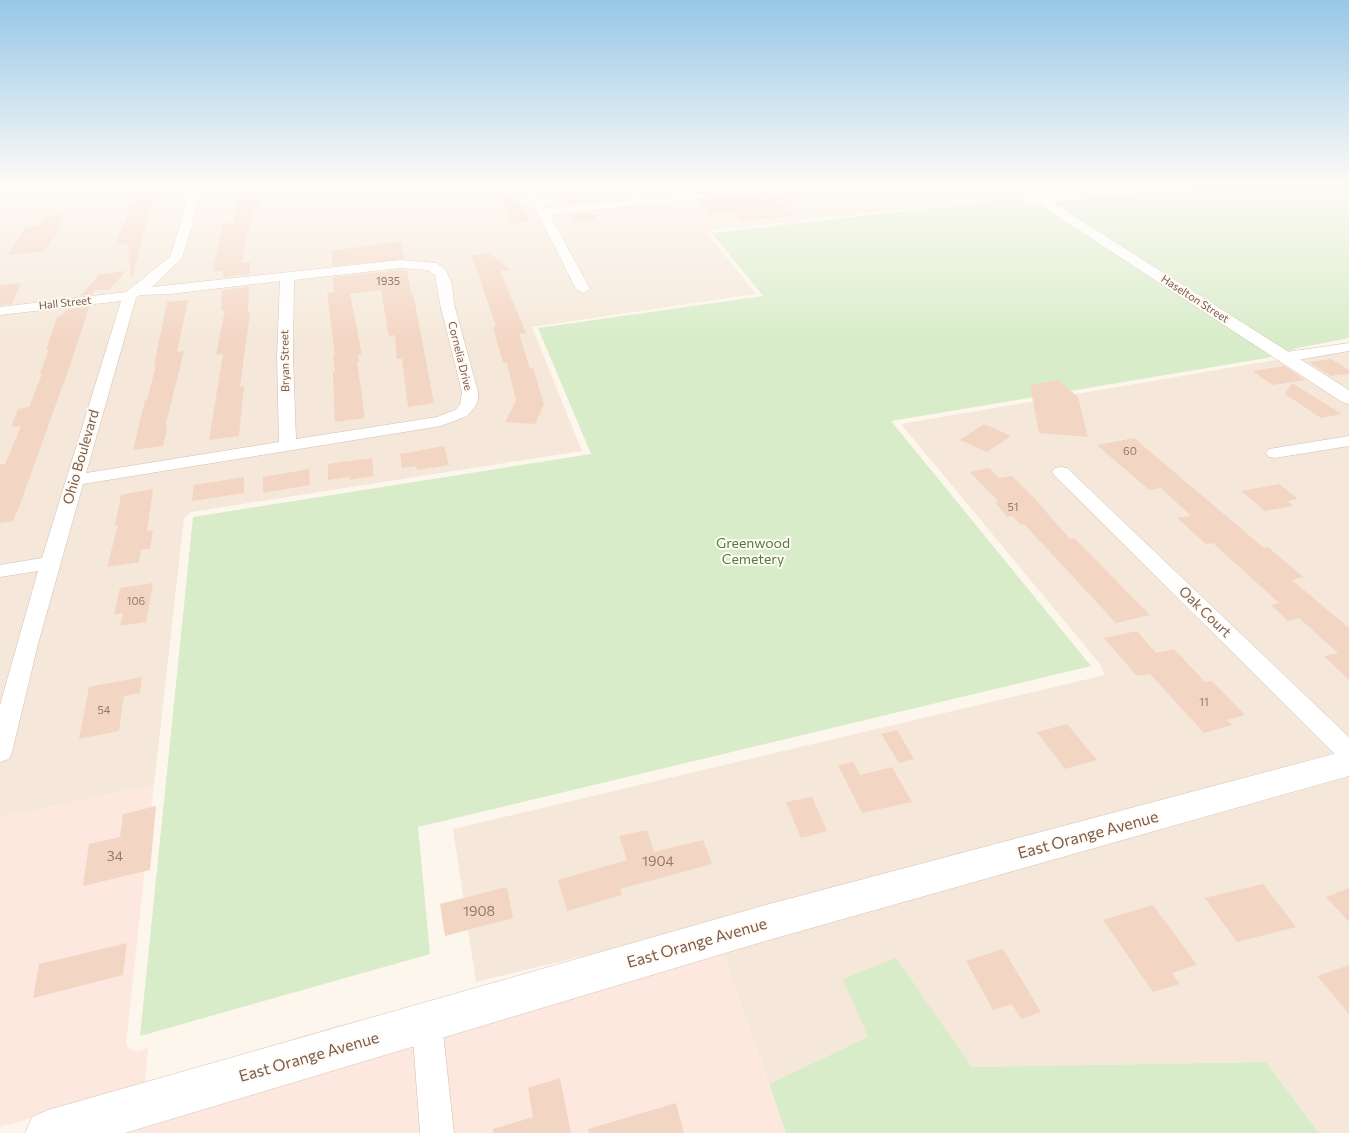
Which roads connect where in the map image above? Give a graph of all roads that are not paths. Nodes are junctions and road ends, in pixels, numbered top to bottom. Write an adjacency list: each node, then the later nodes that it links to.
1 (183, 237): 6 (street)
2 (556, 237): 5 (street)
3 (1098, 237): 9 (street, Haselton Street)
4 (287, 278): 6 (street, Cornelia Drive); 12 (street, Bryan Street); 12 (street, Cornelia Drive)
5 (583, 289)
6 (133, 293): 7 (street, Hall Street); 15 (street, Ohio Boulevard)
7 (0, 310)
8 (1349, 347): 9 (street)
9 (1286, 357): 10 (street, Haselton Street)
10 (1349, 398)
11 (1349, 440): 13 (street)
12 (288, 445): 15 (street, Cornelia Drive)
13 (1275, 453)
14 (1061, 472): 19 (street, Oak Court)
15 (74, 480): 16 (street, Ohio Boulevard)
16 (50, 563): 17 (street); 18 (street, Ohio Boulevard)
17 (0, 572)
18 (0, 752)
19 (1349, 752)
20 (1349, 763): 21 (main road, East Orange Avenue)
21 (427, 1024): 22 (main road, East Orange Avenue); 23 (street)
22 (48, 1133)
23 (437, 1133)

